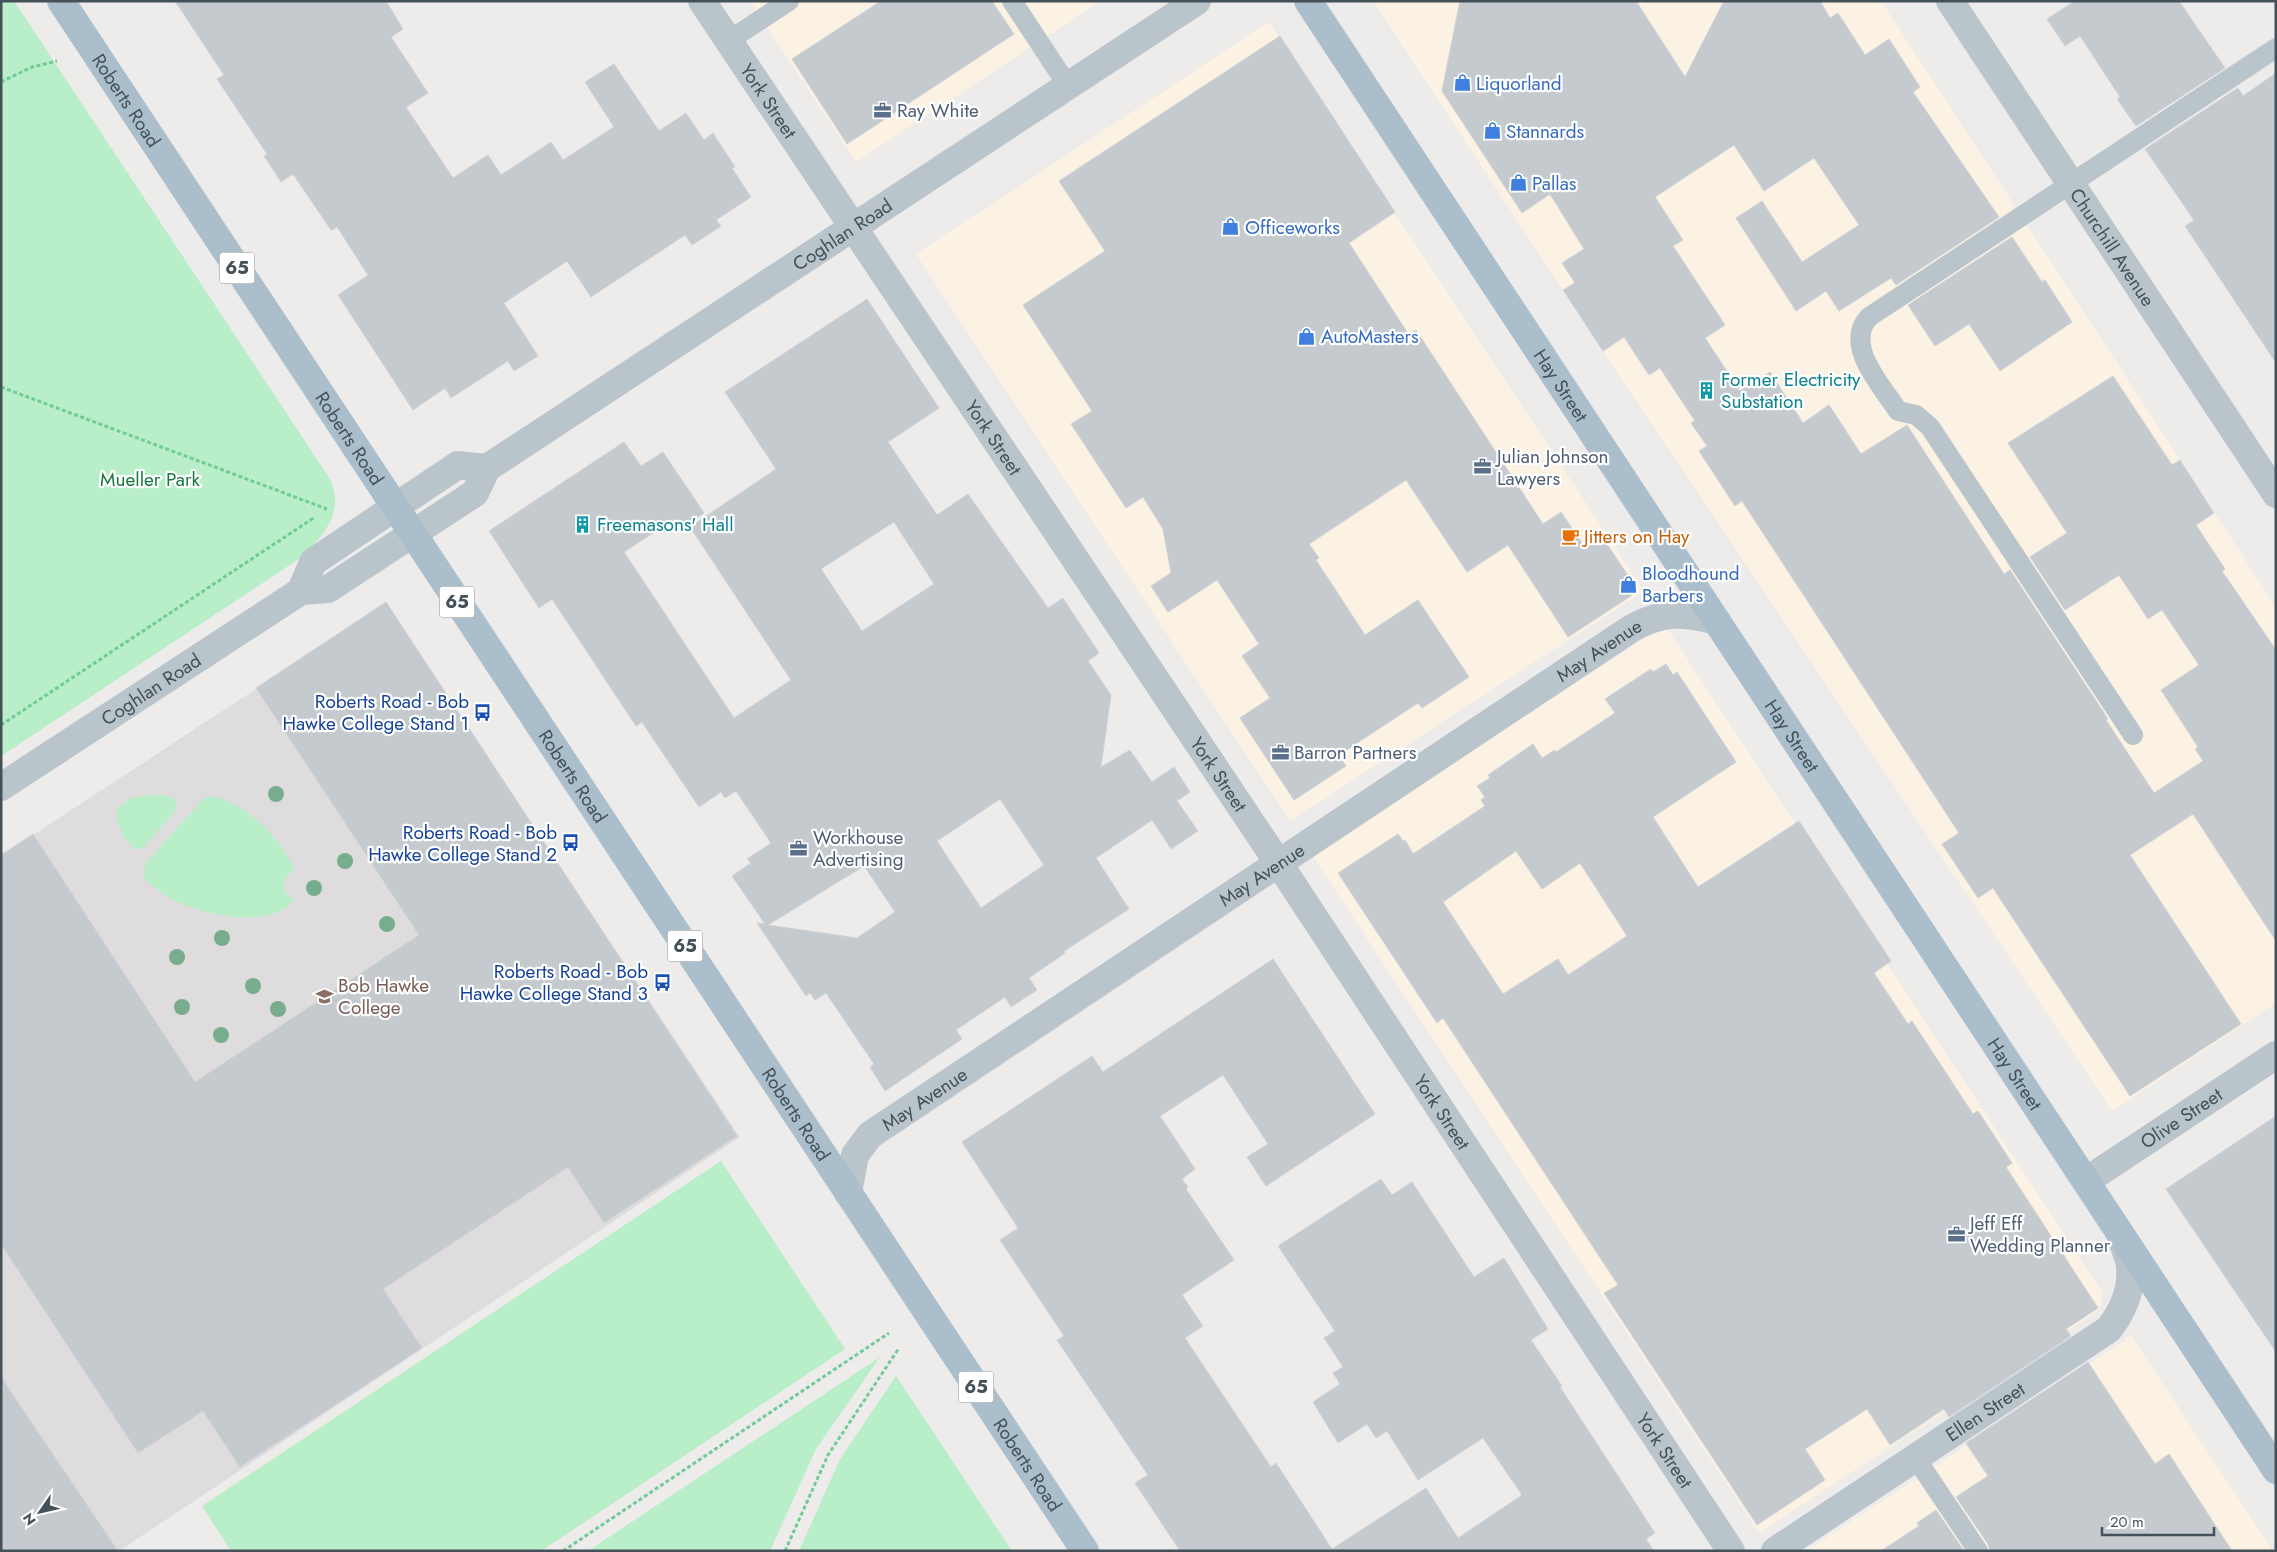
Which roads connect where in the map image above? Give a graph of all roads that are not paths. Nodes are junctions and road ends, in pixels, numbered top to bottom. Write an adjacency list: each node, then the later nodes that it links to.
1 (61, 1): 15 (main road, Roberts Road / 65)
2 (702, 1): 8 (street, York Street)
3 (789, 1): 8 (lane)
4 (1012, 1): 10 (lane)
5 (1198, 1): 10 (street, Coghlan Road)
6 (1308, 1): 18 (main road, Hay Street)
7 (1950, 1): 11 (street, Churchill Avenue)
8 (728, 41): 12 (street, York Street)
9 (2276, 48): 11 (lane)
10 (1068, 86): 12 (street, Coghlan Road)
11 (2070, 183): 14 (street, Churchill Avenue); 19 (lane)
12 (853, 228): 13 (street, Coghlan Road); 21 (street, York Street)
13 (487, 468): 15 (street); 16 (street, Coghlan Road)
14 (2276, 494)
15 (394, 507): 16 (main road, Roberts Road / 65); 17 (street)
16 (413, 534): 17 (street, Coghlan Road); 24 (main road, Roberts Road / 65)
17 (301, 591): 20 (street, Coghlan Road)
18 (1717, 621): 21 (street, May Avenue); 23 (main road, Hay Street)
19 (2133, 735)
20 (1, 787)
21 (1278, 863): 24 (street, May Avenue); 29 (street, York Street)
22 (2276, 1054): 23 (street, Olive Street)
23 (2086, 1181): 25 (main road, Hay Street)
24 (848, 1193): 28 (main road, Roberts Road / 65)
25 (2119, 1232): 26 (street, Ellen Street); 27 (main road, Hay Street)
26 (1915, 1457): 30 (street, Ellen Street); 31 (lane)
27 (2276, 1470)
28 (1085, 1551)
29 (1731, 1551)
30 (1775, 1551)
31 (1978, 1551)

